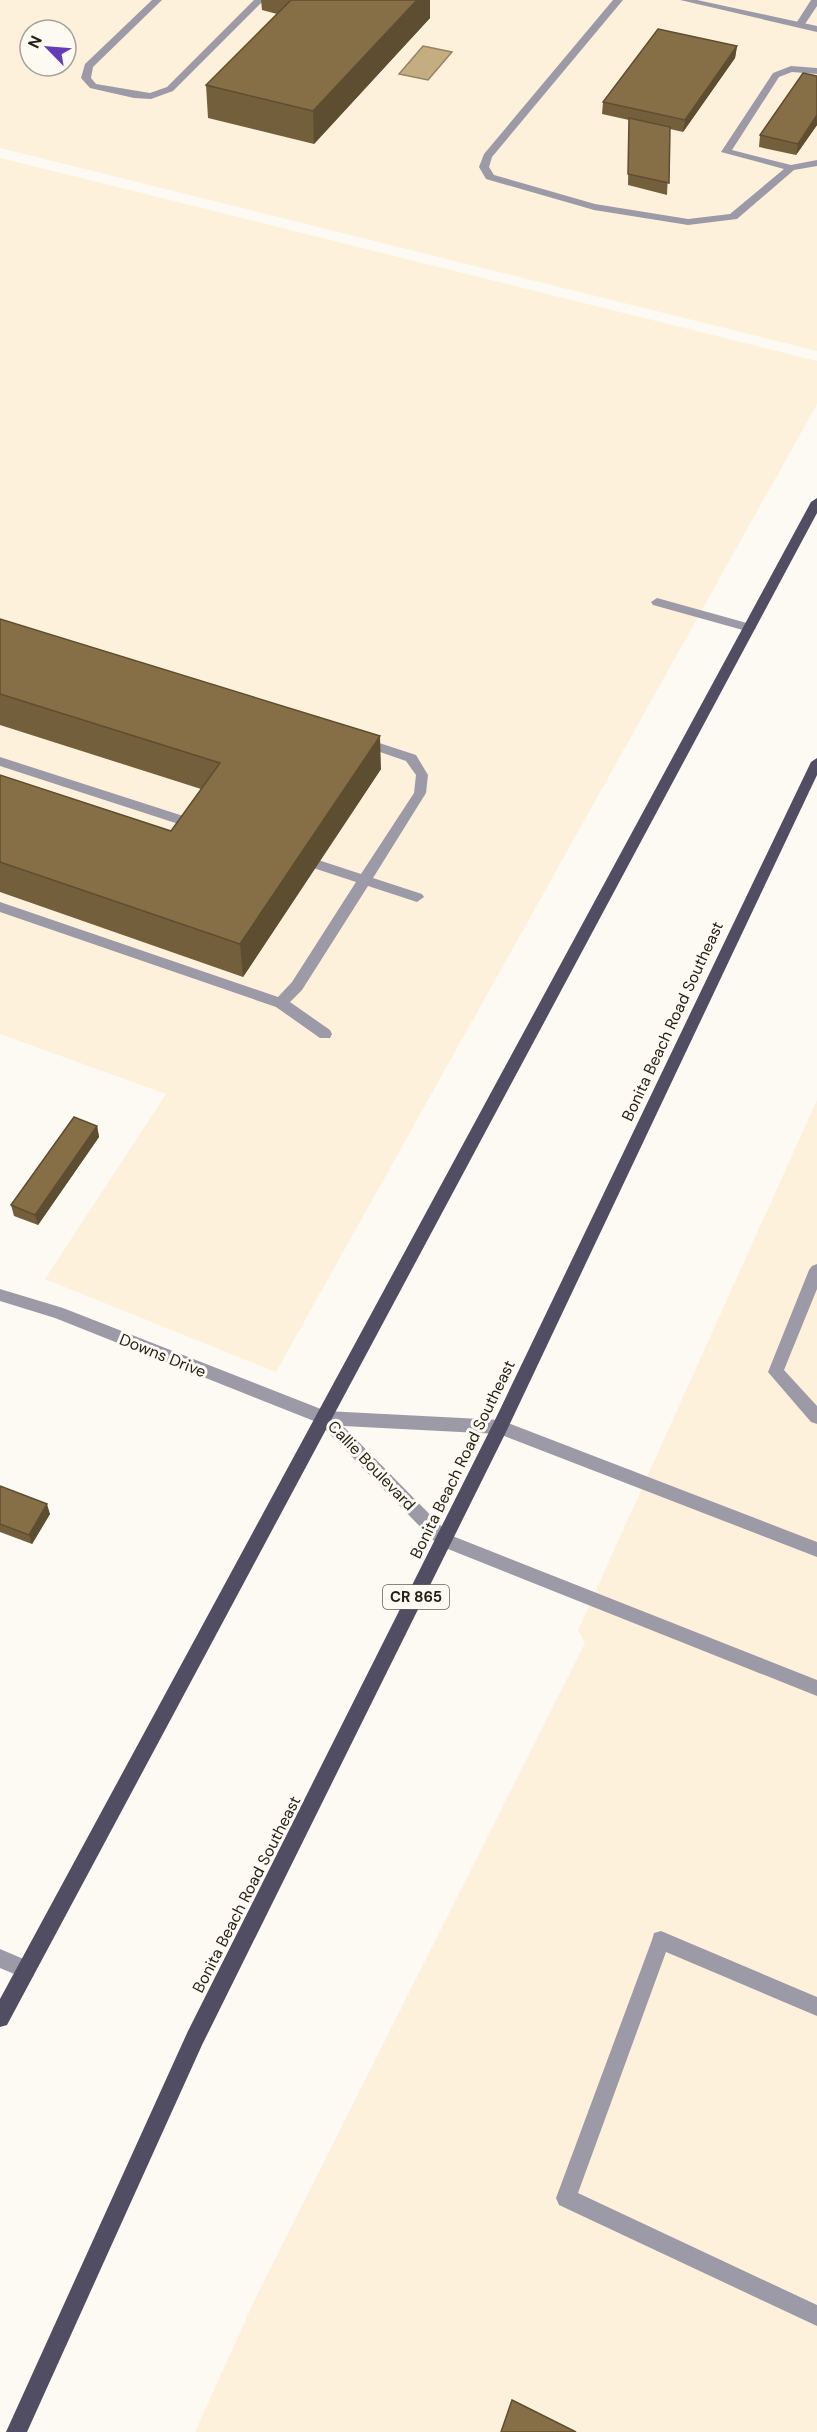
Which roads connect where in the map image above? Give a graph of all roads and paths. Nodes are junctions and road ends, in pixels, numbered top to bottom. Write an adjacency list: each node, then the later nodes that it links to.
1 (157, 0): 2 (street)
2 (259, 0)
3 (618, 0): 10 (street)
4 (684, 0): 6 (street)
5 (816, 0): 6 (street)
6 (800, 25): 7 (street)
7 (817, 29)
8 (817, 71): 10 (street)
9 (817, 163): 10 (street)
10 (791, 168)
11 (817, 502): 13 (main road)
12 (657, 602): 13 (street)
13 (750, 628): 27 (main road)
14 (347, 736): 19 (street)
15 (0, 761): 17 (street)
16 (817, 762): 28 (main road, Bonita Beach Road Southeast / CR 865)
17 (205, 828)
18 (285, 854): 19 (street)
19 (364, 880): 20 (street); 22 (street)
20 (417, 897)
21 (0, 907): 22 (street)
22 (281, 1003): 23 (street)
23 (325, 1034)
24 (817, 1270): 26 (street)
25 (0, 1295): 27 (street, Downs Drive)
26 (817, 1417)
27 (325, 1418): 28 (street, Callie Boulevard); 29 (street, Callie Boulevard); 33 (main road)
28 (500, 1427): 29 (main road, Bonita Beach Road Southeast / CR 865); 30 (street, Callie Boulevard)
29 (444, 1540): 31 (street, Callie Boulevard); 37 (main road, Bonita Beach Road Southeast / CR 865)
30 (817, 1550)
31 (817, 1688)
32 (0, 1958): 33 (street)
33 (26, 1970): 35 (main road)
34 (817, 2007): 36 (street)
35 (0, 2018)
36 (817, 2316)
37 (16, 2432)

